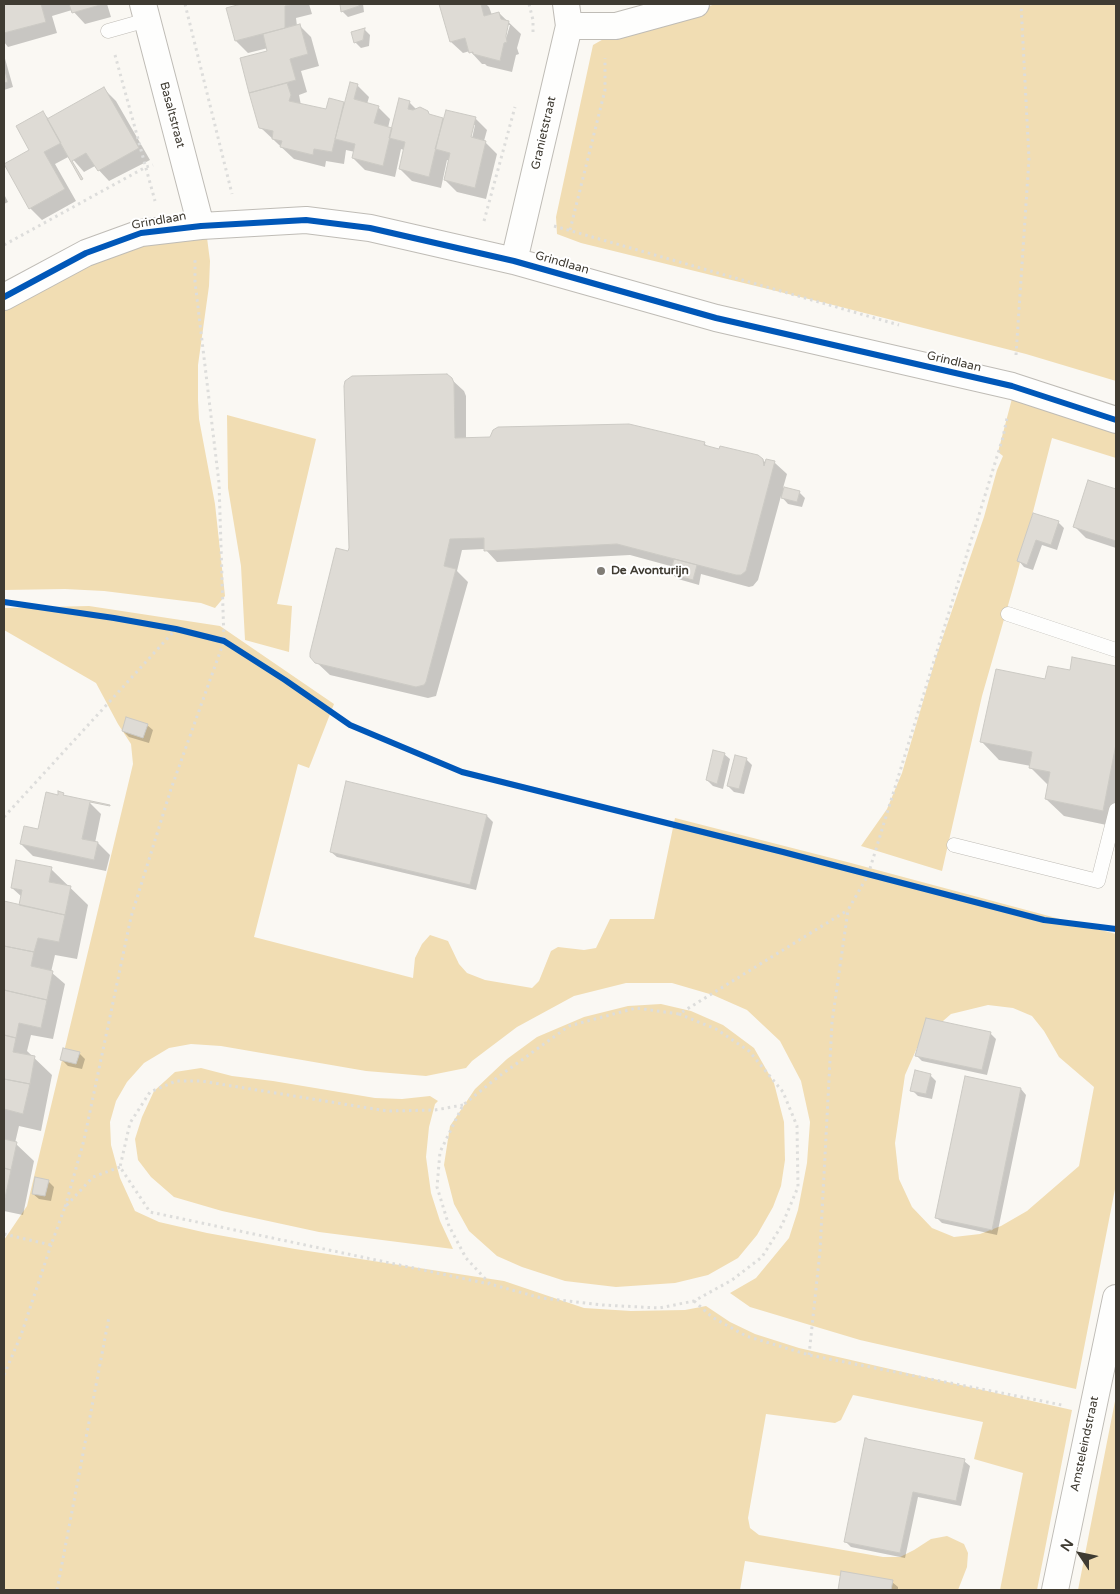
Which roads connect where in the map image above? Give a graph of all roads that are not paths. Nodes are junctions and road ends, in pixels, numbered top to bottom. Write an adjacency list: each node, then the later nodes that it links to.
1 (696, 4): 3 (street)
2 (145, 12): 4 (lane); 5 (street, Basaltstraat)
3 (568, 15): 6 (street, Granietstraat)
4 (108, 31)
5 (183, 228): 6 (street, Grindlaan); 7 (street, Grindlaan)
6 (514, 261): 8 (street, Grindlaan)
7 (4, 297)
8 (1116, 420)
9 (1008, 614): 10 (lane)
10 (1116, 650)
11 (1116, 810): 12 (lane)
12 (954, 845)
13 (1116, 1298): 14 (street, Amsteleindstraat)
14 (1055, 1590)

